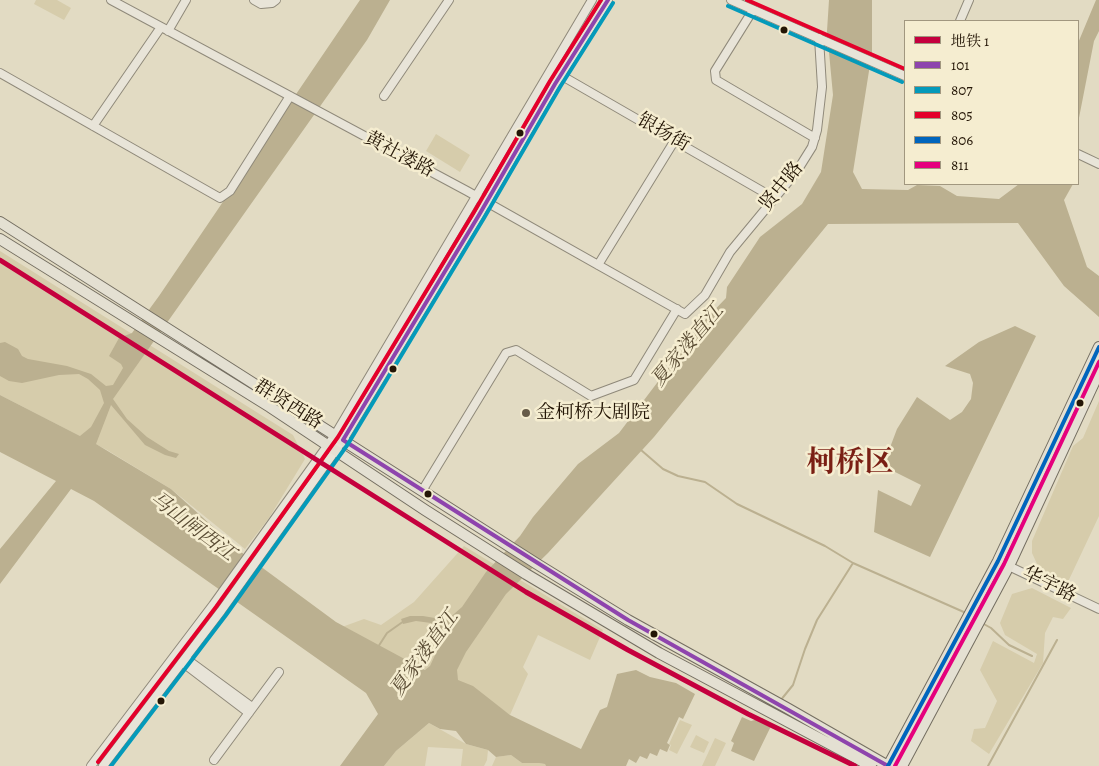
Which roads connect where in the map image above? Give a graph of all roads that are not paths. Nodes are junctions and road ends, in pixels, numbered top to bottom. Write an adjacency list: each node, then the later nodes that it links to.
1 (111, 0): 12 (street, 黄社溇路)
2 (186, 0): 12 (street)
3 (254, 0): 4 (street)
4 (276, 0)
5 (449, 0): 18 (street)
6 (592, 0): 14 (street)
7 (608, 0): 16 (street)
8 (731, 0): 10 (street)
9 (969, 0): 11 (street)
10 (753, 10): 13 (street); 21 (street)
11 (960, 20)
12 (165, 29): 19 (street, 黄社溇路); 20 (street)
13 (821, 39): 17 (street); 21 (street, 贤中路)
14 (552, 69): 16 (street, 银扬街); 25 (street)
15 (0, 73): 20 (street)
16 (560, 75): 22 (street, 银扬街); 27 (street)
17 (904, 76)
18 (384, 96)
19 (291, 97): 20 (street); 25 (street, 黄社溇路)
20 (93, 126)
21 (815, 138): 26 (street, 贤中路)
22 (675, 140): 26 (street, 银扬街); 30 (street)
23 (1081, 155): 24 (street)
24 (1099, 164)
25 (476, 196): 27 (street, 黄社溇路); 35 (street)
26 (774, 198): 32 (street, 贤中路)
27 (487, 202): 30 (street, 黄社溇路); 35 (street)
28 (0, 222): 35 (main road, 群贤西路)
29 (0, 239): 36 (main road, 群贤西路)
30 (598, 265): 31 (street, 黄社溇路)
31 (677, 309): 32 (street, 黄社溇路); 37 (street)
32 (685, 314)
33 (1099, 347): 38 (main road)
34 (1099, 372): 39 (main road)
35 (339, 437): 36 (street); 37 (main road, 群贤西路)
36 (331, 448): 41 (street); 45 (street); 47 (main road, 群贤西路)
37 (422, 491): 48 (main road, 群贤西路)
38 (998, 561): 39 (street, 华宇路); 48 (main road)
39 (1009, 566): 40 (street, 华宇路); 49 (main road)
40 (1099, 609)
41 (183, 660): 43 (street); 46 (street)
42 (279, 672): 43 (street)
43 (250, 710): 44 (street)
44 (214, 760)
45 (91, 766)
46 (103, 766)
47 (870, 766)
48 (888, 766)
49 (902, 766)

